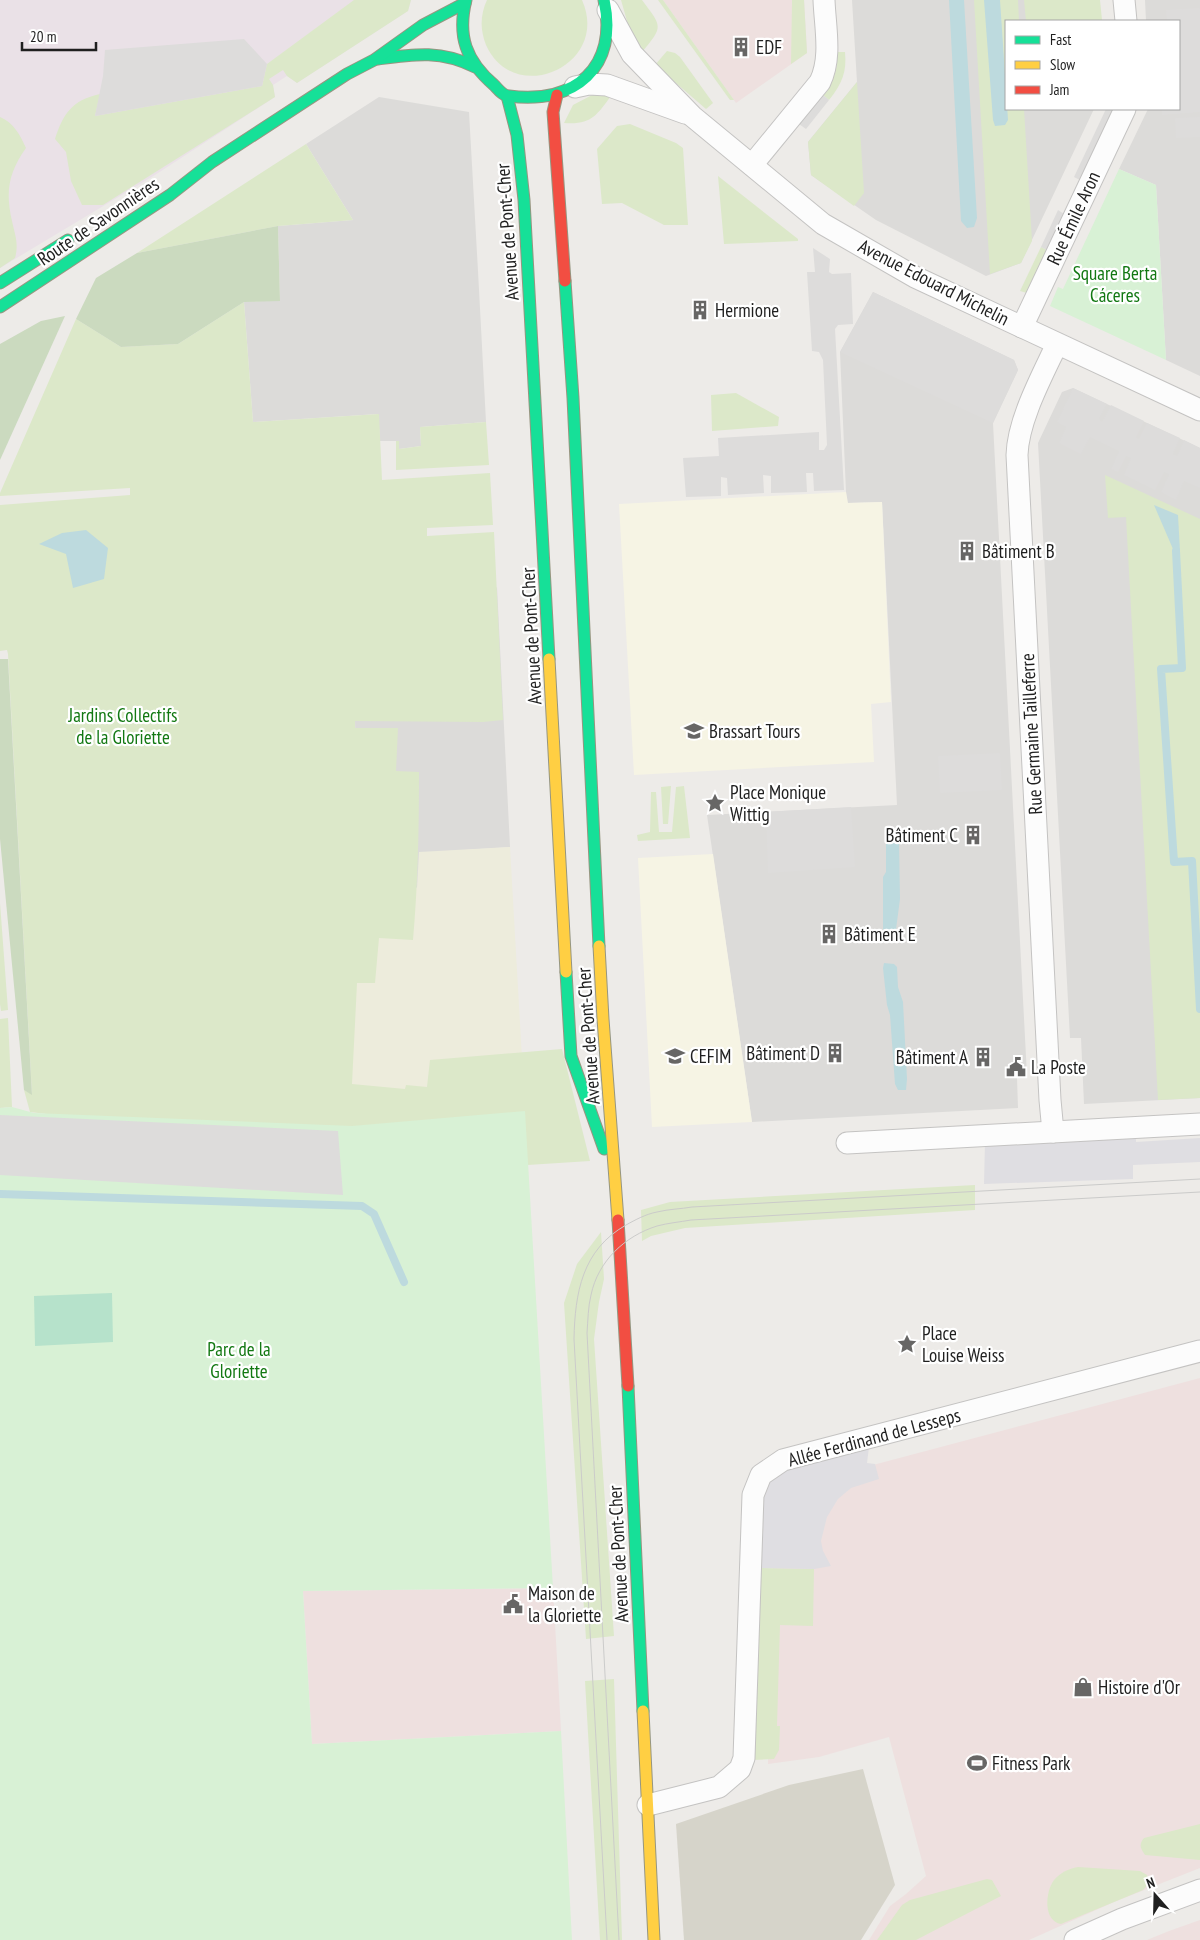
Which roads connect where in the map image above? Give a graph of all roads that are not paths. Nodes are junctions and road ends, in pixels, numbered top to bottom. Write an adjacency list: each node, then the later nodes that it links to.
1 (824, 0): 13 (street)
2 (1124, 0): 5 (street)
3 (465, 2): 6 (main road, Route de Savonnières); 7 (main road)
4 (606, 4): 8 (main road); 11 (street, Avenue Edouard Michelin)
5 (1126, 20)
6 (374, 60): 7 (main road, Route de Savonnières); 12 (main road, Route de Savonnières)
7 (475, 67): 9 (main road)
8 (566, 91): 9 (main road); 11 (street, Avenue Edouard Michelin); 24 (main road, Avenue de Pont-Cher)
9 (507, 96): 24 (main road, Avenue de Pont-Cher)
10 (1124, 110): 18 (street, Rue Émile Aron)
11 (692, 116): 13 (street, Avenue Edouard Michelin)
12 (212, 162): 14 (main road, Route de Savonnières); 17 (main road, Route de Savonnières)
13 (752, 165): 18 (street, Avenue Edouard Michelin)
14 (157, 190)
15 (80, 233): 16 (main road, Route de Savonnières)
16 (0, 284)
17 (0, 307)
18 (1022, 328): 19 (street, Avenue Edouard Michelin)
19 (1056, 344): 20 (street, Avenue Edouard Michelin); 22 (street, Rue Germaine Tailleferre)
20 (1200, 410)
21 (1200, 1124): 22 (street)
22 (1053, 1132): 23 (street)
23 (847, 1143)
24 (615, 1166): 26 (main road, Avenue de Pont-Cher)
25 (1200, 1351): 26 (street, Allée Ferdinand de Lesseps)
26 (648, 1805): 28 (main road, Avenue de Pont-Cher)
27 (1200, 1890): 29 (street)
28 (654, 1940)
29 (1075, 1940)

